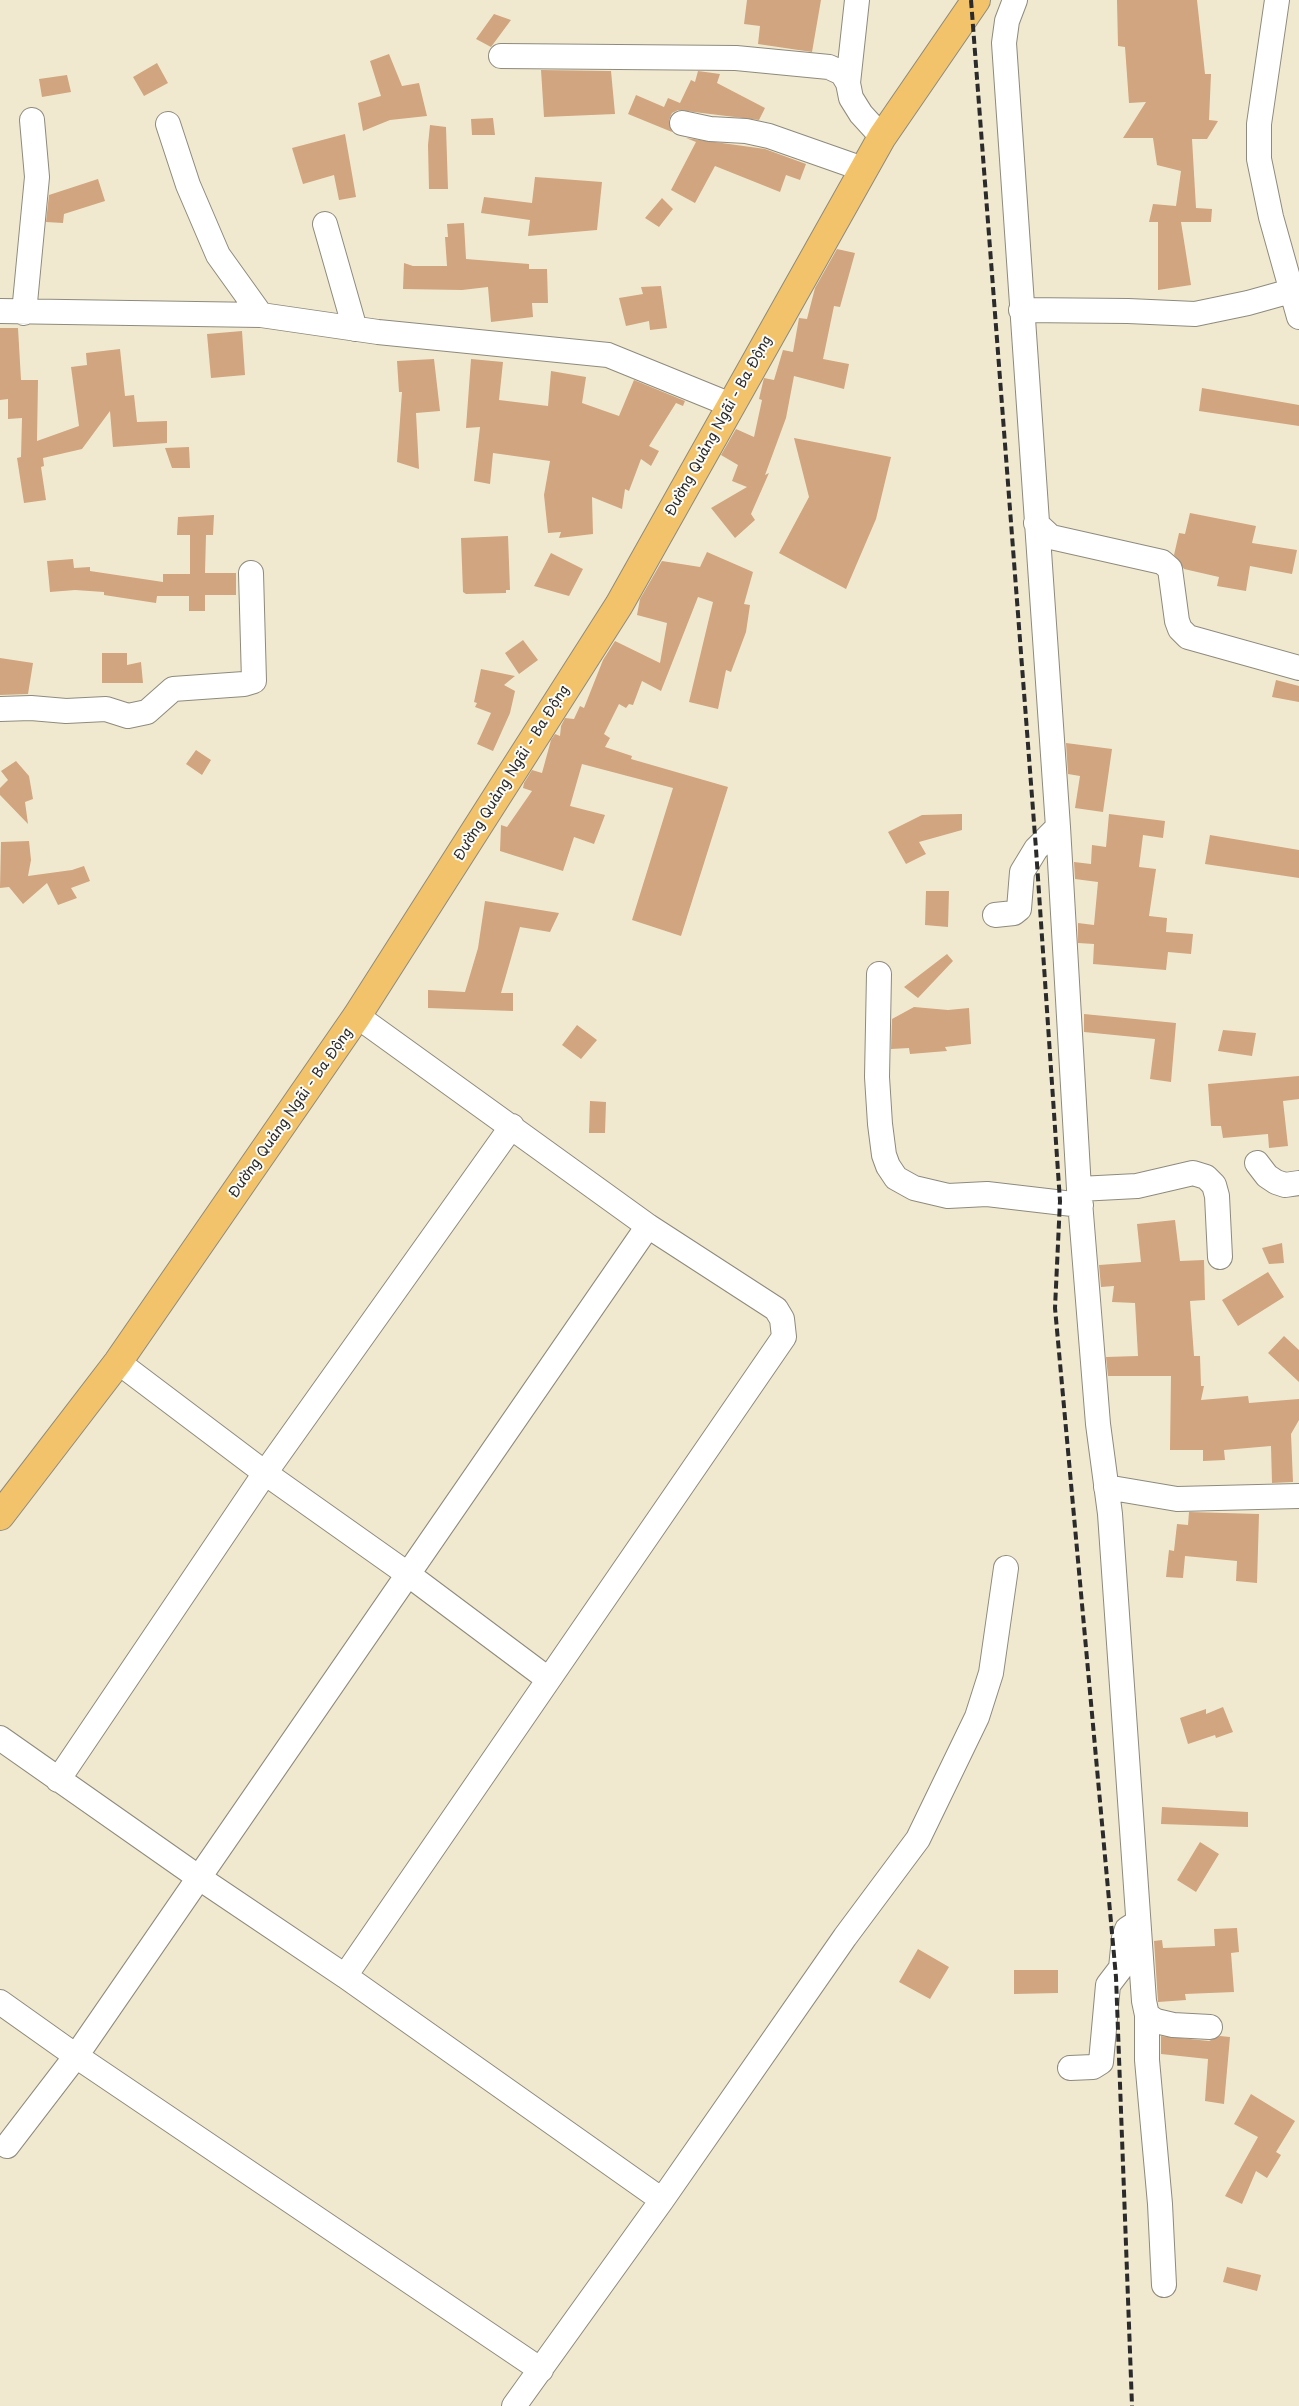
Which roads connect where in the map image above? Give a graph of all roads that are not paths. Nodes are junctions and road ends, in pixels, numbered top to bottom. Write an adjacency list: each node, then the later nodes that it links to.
1 (857, 0): 6 (street)
2 (976, 0): 10 (main road, Đường Quảng Ngãi - Ba Động)
3 (1015, 0): 14 (street)
4 (1277, 0): 13 (street)
5 (501, 56): 6 (street)
6 (848, 82): 10 (street)
7 (32, 120): 16 (street)
8 (682, 123): 11 (street)
9 (168, 124): 17 (street)
10 (882, 137): 11 (main road, Đường Quảng Ngãi - Ba Động)
11 (863, 169): 20 (main road, Đường Quảng Ngãi - Ba Động)
12 (325, 224): 19 (street)
13 (1295, 292): 14 (street); 18 (street)
14 (1021, 310): 21 (street)
15 (0, 311): 16 (street)
16 (24, 313): 17 (street)
17 (260, 315): 19 (street)
18 (1299, 317)
19 (355, 329): 20 (street)
20 (731, 405): 28 (main road, Đường Quảng Ngãi - Ba Động)
21 (1036, 523): 23 (street); 25 (street)
22 (251, 573): 24 (street)
23 (1299, 668)
24 (0, 709)
25 (1058, 827): 26 (street); 32 (street)
26 (995, 915)
27 (879, 974): 32 (street)
28 (357, 1016): 29 (street); 35 (main road, Đường Quảng Ngãi - Ba Động)
29 (512, 1126): 33 (street); 36 (street)
30 (1257, 1163): 31 (street)
31 (1299, 1183)
32 (1080, 1197): 34 (street); 37 (street)
33 (648, 1226): 41 (street); 42 (street)
34 (1220, 1256)
35 (118, 1362): 36 (street); 39 (main road, Đường Quảng Ngãi - Ba Động)
36 (265, 1473): 41 (street); 44 (street)
37 (1106, 1487): 38 (street); 46 (street)
38 (1299, 1496)
39 (0, 1516)
40 (1006, 1568): 54 (street)
41 (409, 1575): 42 (street); 45 (street)
42 (548, 1679): 47 (street)
43 (0, 1738): 44 (street)
44 (58, 1780): 45 (street)
45 (198, 1877): 47 (street); 51 (street)
46 (1138, 1922): 49 (street); 52 (street)
47 (345, 1976): 54 (street)
48 (0, 2002): 51 (street)
49 (1146, 2016): 50 (street); 55 (street)
50 (1210, 2027)
51 (76, 2056): 53 (street); 56 (street)
52 (1070, 2068)
53 (7, 2146)
54 (662, 2200): 56 (street)
55 (1164, 2285)
56 (541, 2370): 57 (street)
57 (514, 2406)

